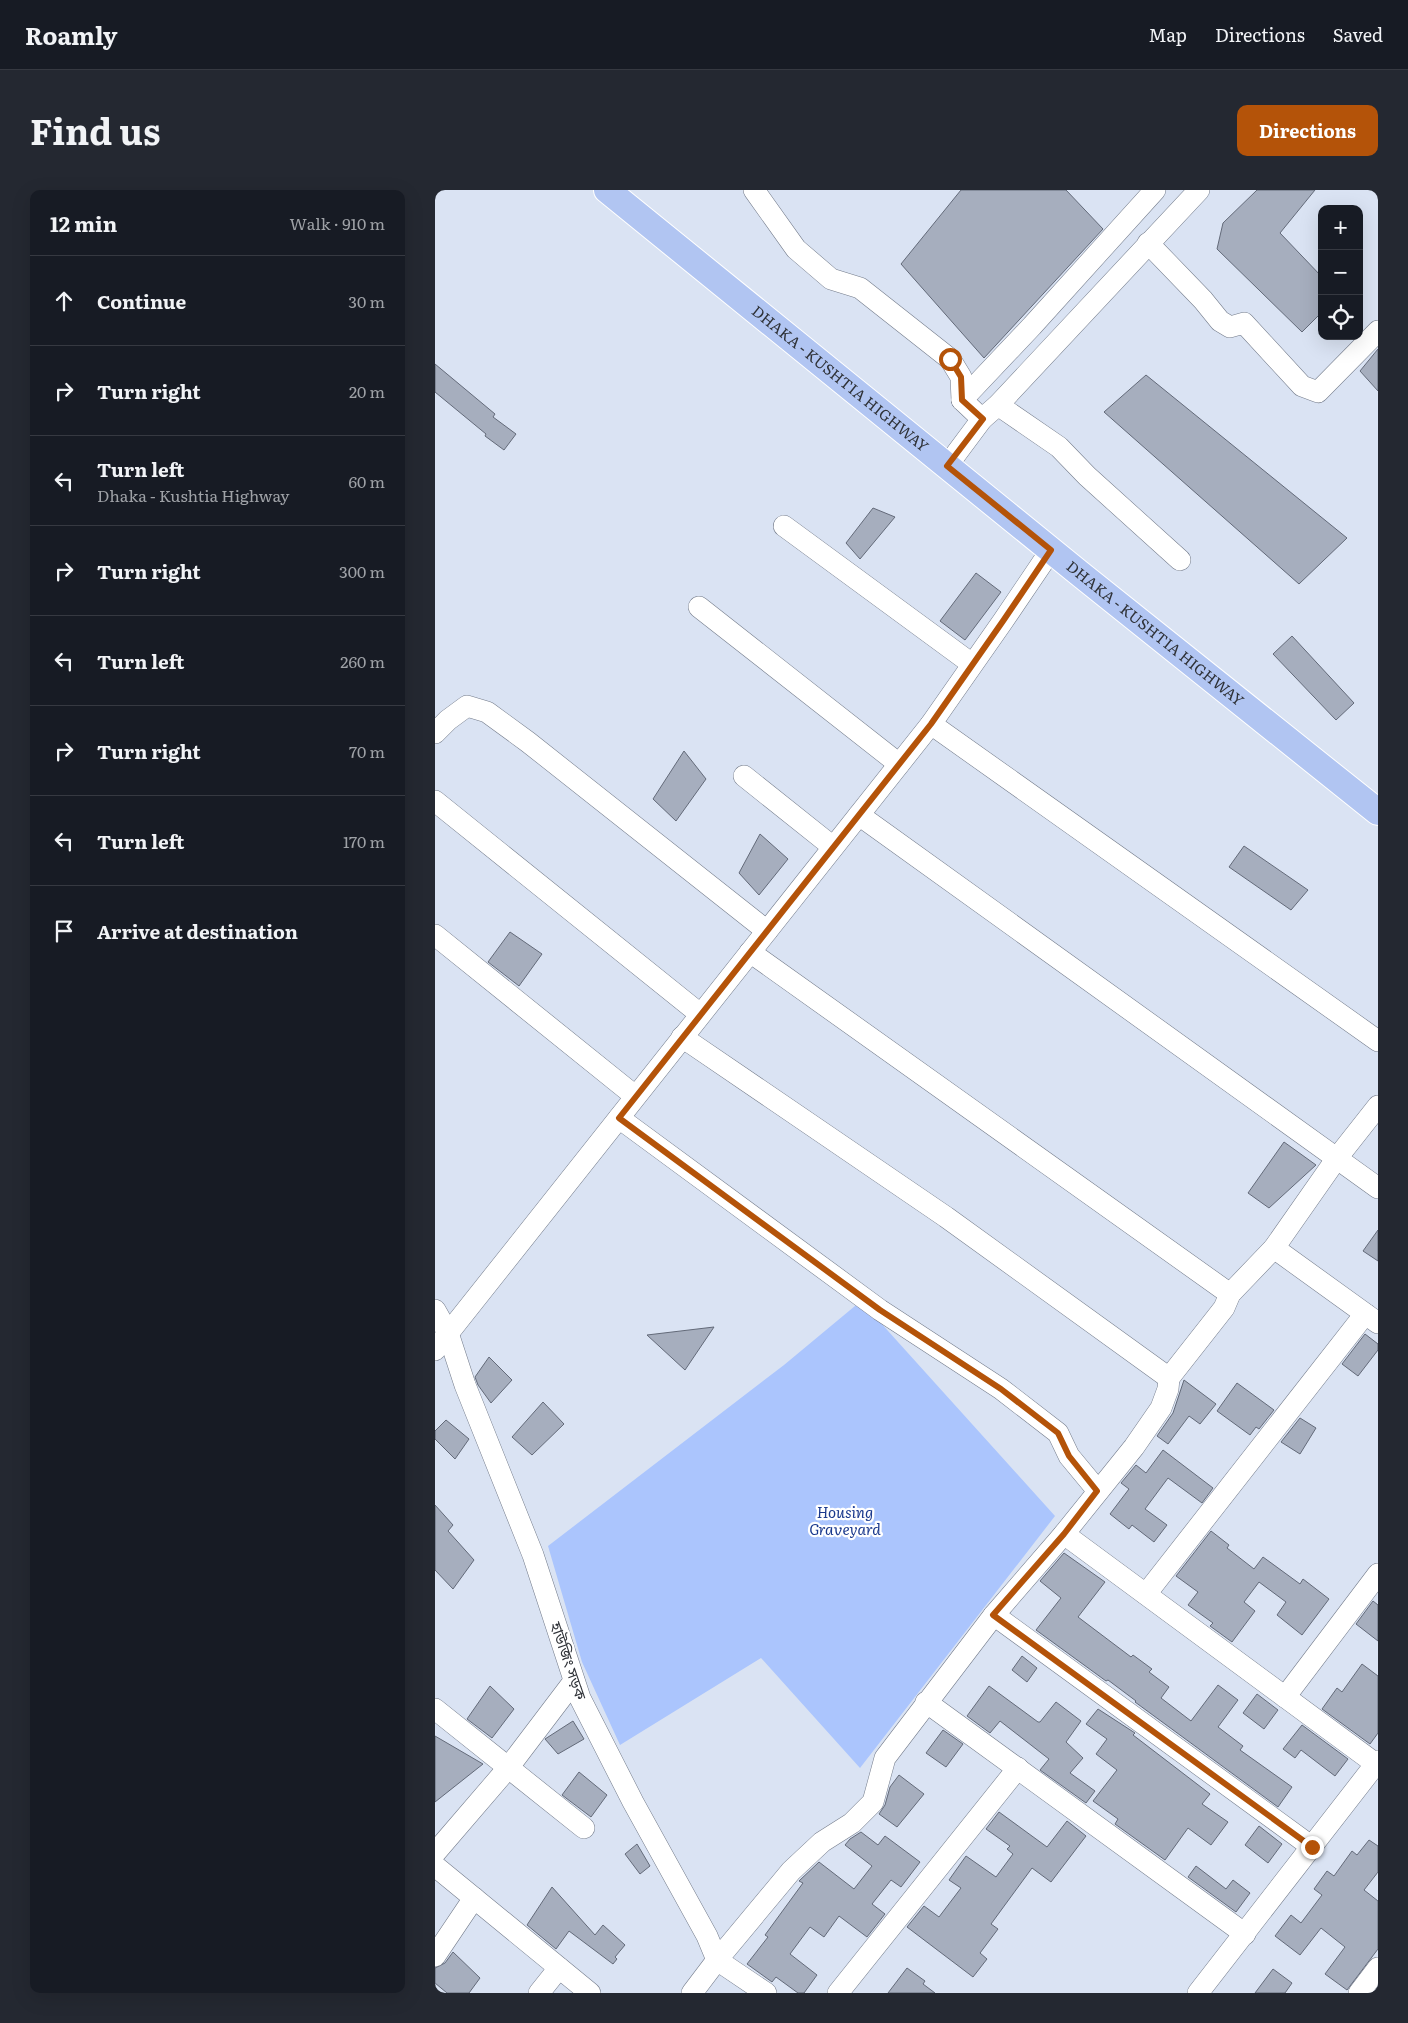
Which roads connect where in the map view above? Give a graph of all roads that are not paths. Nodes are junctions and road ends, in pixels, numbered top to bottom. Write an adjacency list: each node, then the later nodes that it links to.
1 (607, 190): 9 (main road, DHAKA - KUSHTIA HIGHWAY)
2 (754, 190): 7 (street)
3 (1155, 190): 7 (street)
4 (1199, 190): 5 (street)
5 (1148, 243): 6 (street); 8 (street)
6 (1378, 331)
7 (962, 400): 8 (street)
8 (990, 412): 9 (street); 12 (street)
9 (947, 466): 11 (main road, DHAKA - KUSHTIA HIGHWAY)
10 (784, 526): 14 (street)
11 (1051, 550): 14 (street); 20 (main road, DHAKA - KUSHTIA HIGHWAY)
12 (1180, 560)
13 (699, 607): 17 (street)
14 (972, 664): 15 (street)
15 (931, 724): 17 (street); 28 (street)
16 (435, 733): 23 (street)
17 (899, 764): 21 (street)
18 (744, 776): 22 (street)
19 (435, 801): 26 (street)
20 (1378, 812)
21 (859, 814): 22 (street); 32 (street)
22 (833, 847): 23 (street)
23 (767, 931): 25 (street)
24 (435, 935): 29 (street)
25 (750, 952): 26 (street); 35 (street)
26 (700, 1014): 27 (street)
27 (682, 1037): 29 (street); 40 (street)
28 (1378, 1041)
29 (635, 1096): 31 (street)
30 (1378, 1106): 32 (street)
31 (619, 1118): 38 (street); 41 (street)
32 (1337, 1158): 33 (street); 34 (street)
33 (1378, 1188)
34 (1274, 1248): 35 (street); 37 (street)
35 (1230, 1294): 40 (street)
36 (435, 1310): 38 (street, হাউজিং সড়ক)
37 (1371, 1319): 44 (street)
38 (448, 1333): 39 (street); 46 (street, হাউজিং সড়ক)
39 (435, 1350)
40 (1169, 1378): 41 (street)
41 (1097, 1491): 42 (street)
42 (1064, 1534): 44 (street); 45 (street)
43 (1378, 1574): 47 (street)
44 (1146, 1594): 47 (street)
45 (993, 1615): 48 (street); 54 (street)
46 (574, 1681): 51 (street); 60 (street, হাউজিং সড়ক)
47 (1285, 1697): 50 (street)
48 (926, 1702): 52 (street); 60 (street)
49 (435, 1709): 51 (street)
50 (1377, 1763): 54 (street)
51 (508, 1768): 53 (street); 55 (street)
52 (1018, 1768): 58 (street); 67 (street)
53 (585, 1828)
54 (1312, 1847): 58 (street)
55 (435, 1854)
56 (435, 1866): 57 (street)
57 (474, 1898): 59 (street); 61 (street)
58 (1245, 1934): 68 (street)
59 (435, 1956)
60 (717, 1960): 65 (street); 66 (street)
61 (559, 1968): 63 (street); 64 (street)
62 (1378, 1968): 69 (street)
63 (539, 1993)
64 (590, 1993)
65 (693, 1993)
66 (766, 1993)
67 (838, 1993)
68 (1199, 1993)
69 (1359, 1993)

